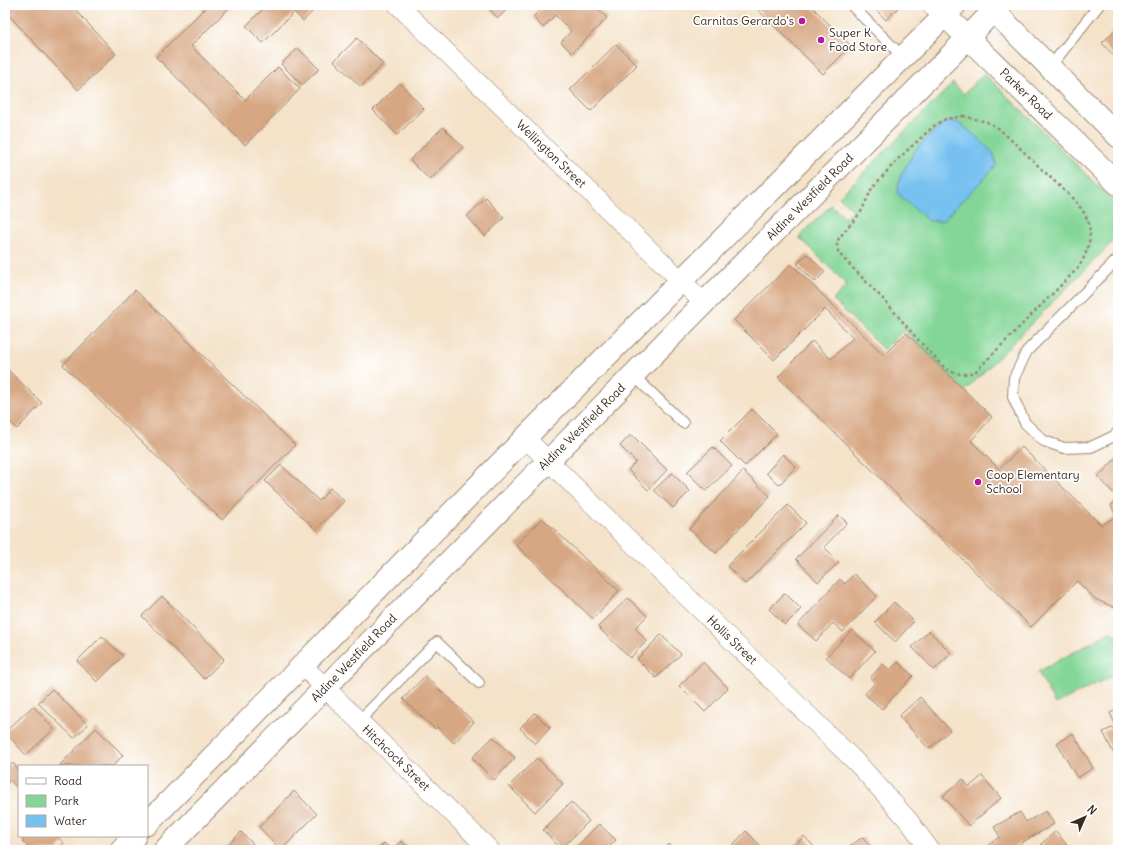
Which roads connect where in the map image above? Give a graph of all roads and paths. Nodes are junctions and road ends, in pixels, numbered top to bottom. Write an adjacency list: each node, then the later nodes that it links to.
1 (398, 5): 13 (street, Wellington Street)
2 (851, 5): 7 (lane)
3 (1099, 5): 8 (lane)
4 (994, 7): 6 (main road, Aldine Westfield Road); 8 (main road)
5 (944, 8): 6 (main road, Parker Road); 7 (main road)
6 (969, 38): 11 (main road, Parker Road); 14 (main road, Aldine Westfield Road)
7 (903, 57): 13 (main road)
8 (1050, 67): 10 (main road)
9 (998, 128): 9 (path)
10 (1118, 136)
11 (1118, 184)
12 (1118, 259): 17 (lane)
13 (681, 281): 14 (street, Wellington Street); 18 (main road)
14 (704, 303): 15 (main road, Aldine Westfield Road)
15 (633, 375): 16 (lane); 19 (main road, Aldine Westfield Road)
16 (683, 423)
17 (1118, 432)
18 (526, 438): 19 (street, Hollis Street); 20 (main road)
19 (549, 460): 21 (main road, Aldine Westfield Road); 31 (street, Hollis Street)
20 (424, 541): 21 (main road); 22 (main road)
21 (447, 563): 24 (main road, Aldine Westfield Road)
22 (302, 665): 24 (street, Hitchcock Street); 26 (main road)
23 (479, 683): 25 (lane)
24 (325, 688): 25 (street, Hitchcock Street); 29 (main road, Aldine Westfield Road)
25 (359, 721): 30 (street, Hitchcock Street)
26 (148, 823)
27 (134, 837): 28 (main road)
28 (121, 850)
29 (165, 850)
30 (490, 850)
31 (930, 850)

